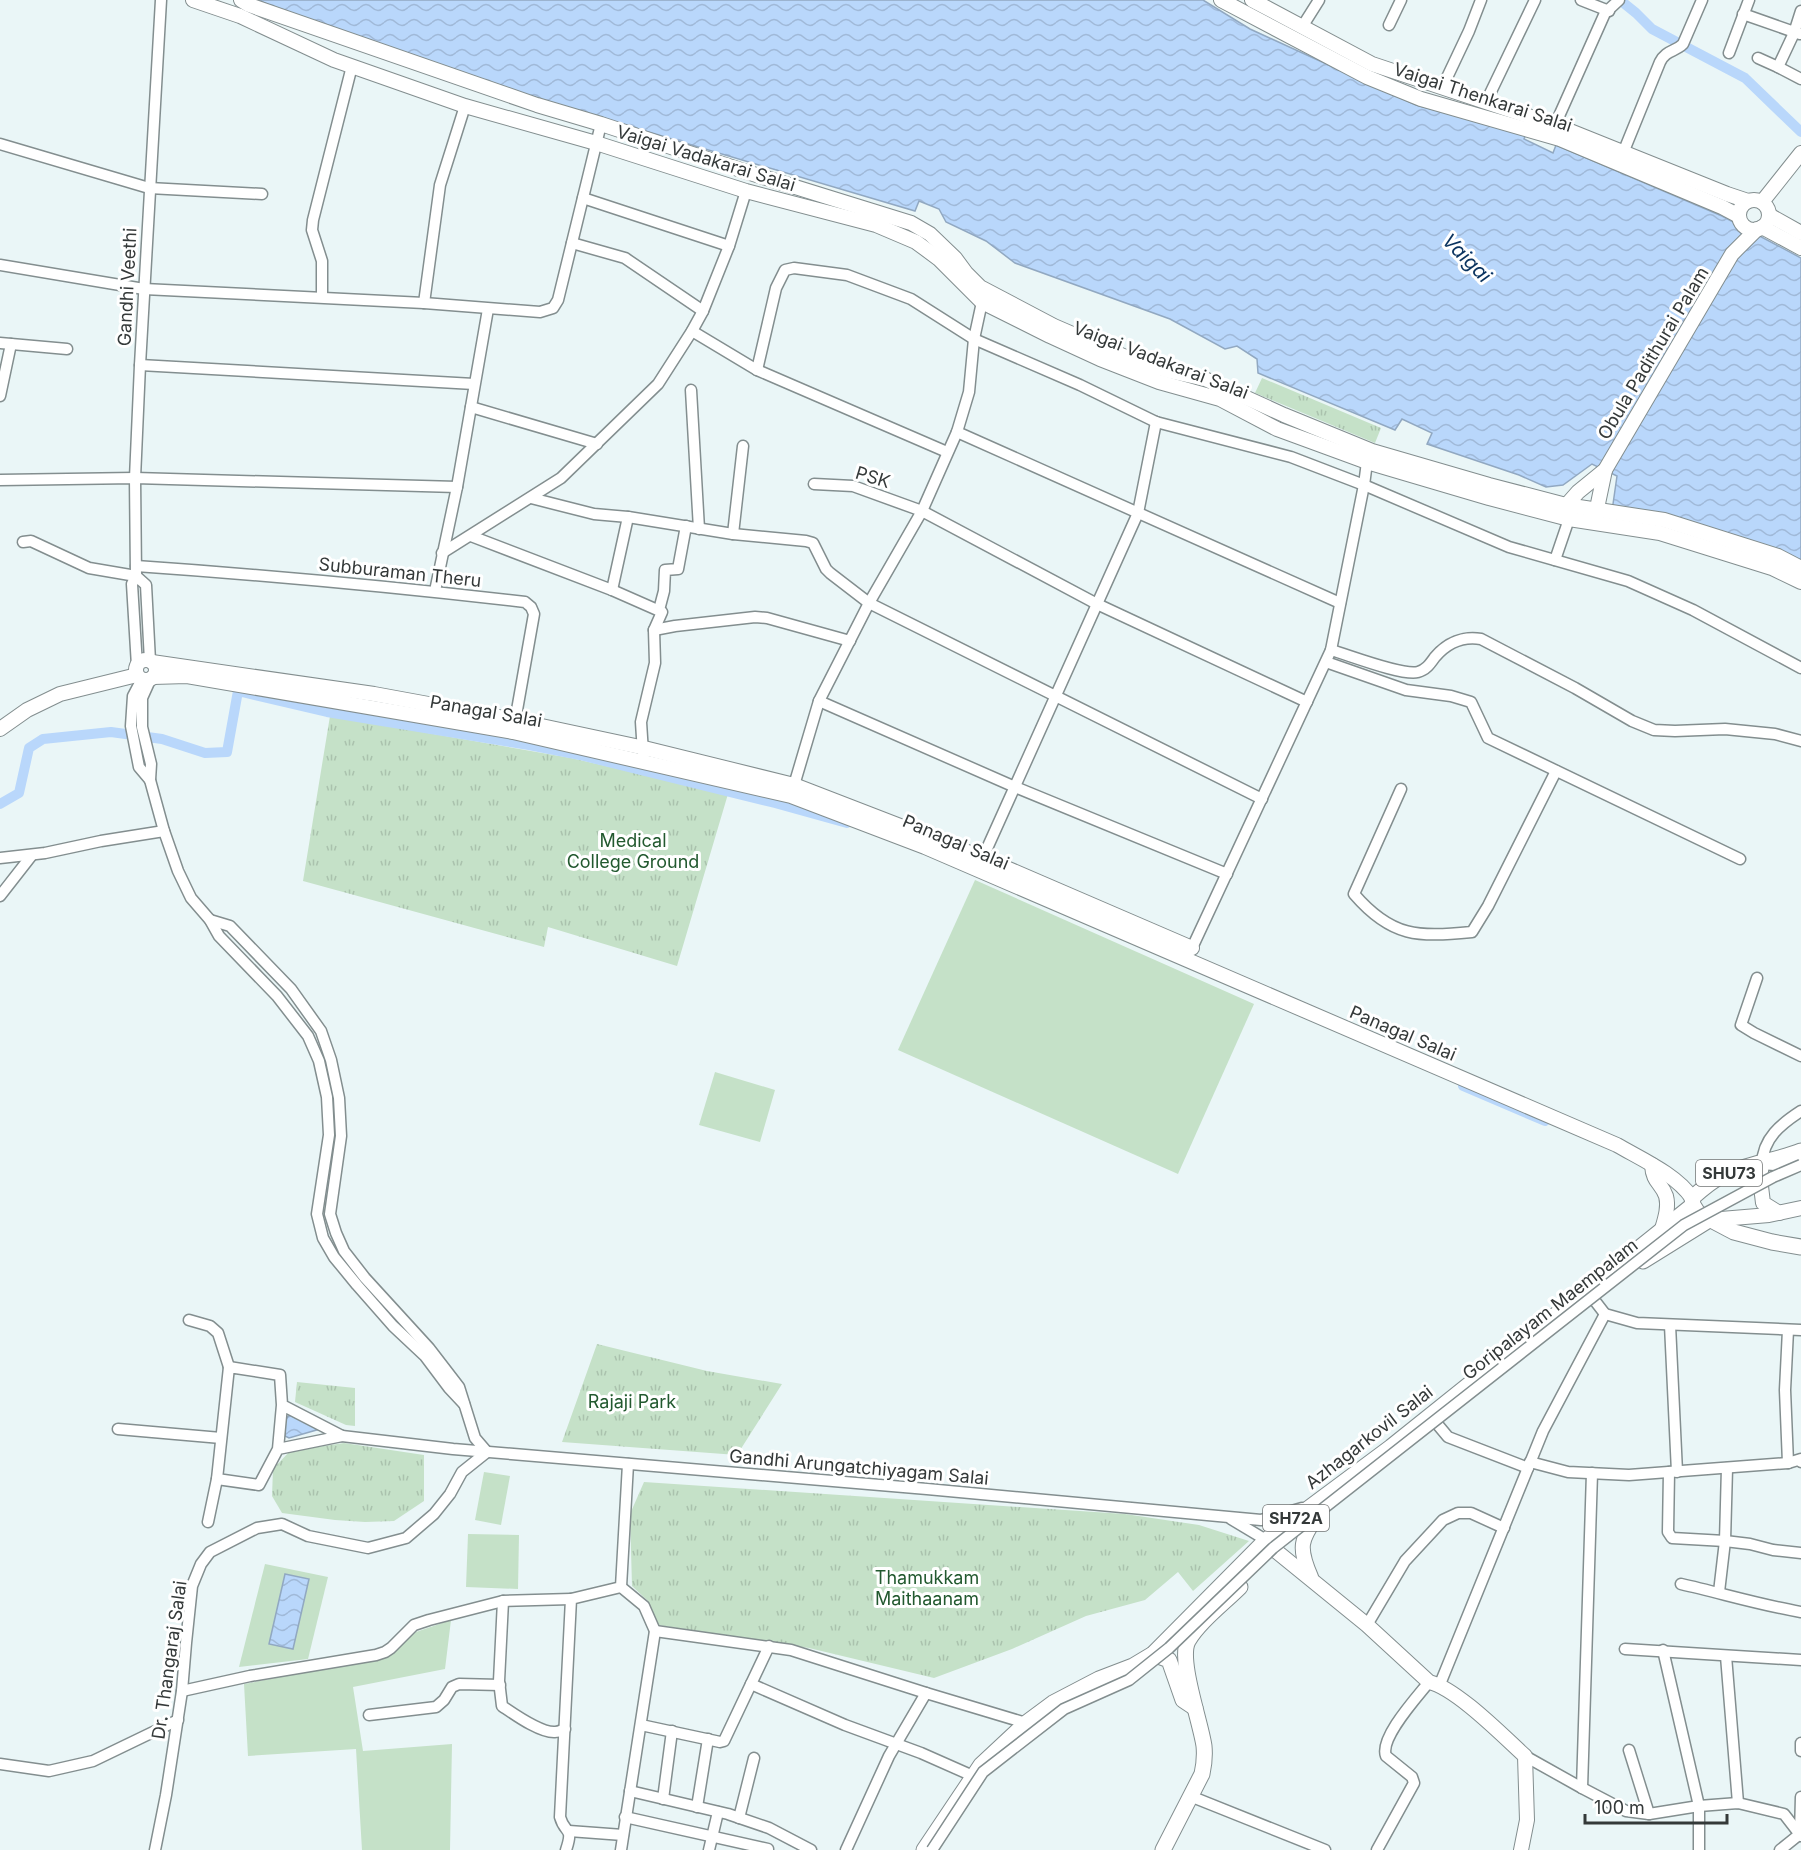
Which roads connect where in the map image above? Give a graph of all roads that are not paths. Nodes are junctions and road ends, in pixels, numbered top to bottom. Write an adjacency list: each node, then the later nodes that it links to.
1 (161, 0): 33 (street, Gandhi Veethi)
2 (193, 0): 21 (main road, Vaigai Vadakarai Salai)
3 (240, 0): 27 (main road, Vaigai Vadakarai Salai)
4 (1221, 0): 38 (main road, Vaigai Thenkarai Salai)
5 (1254, 0): 17 (main road, Vaigai Thenkarai Salai)
6 (1319, 0): 17 (street)
7 (1401, 0): 16 (street)
8 (1481, 0): 24 (street)
9 (1535, 0): 25 (street)
10 (1581, 0): 13 (street)
11 (1702, 0): 31 (street)
12 (1749, 0): 15 (street)
13 (1614, 5): 28 (street)
14 (1801, 10): 18 (street)
15 (1743, 14): 18 (street); 19 (street)
16 (1389, 26)
17 (1302, 27): 24 (main road, Vaigai Thenkarai Salai)
18 (1798, 34): 22 (street)
19 (1729, 53)
20 (1758, 58): 22 (street)
21 (352, 66): 26 (main road, Vaigai Vadakarai Salai); 46 (street)
22 (1778, 67): 23 (street)
23 (1801, 79)
24 (1443, 86): 25 (main road, Vaigai Thenkarai Salai)
25 (1486, 102): 28 (main road, Vaigai Thenkarai Salai)
26 (465, 105): 29 (main road, Vaigai Vadakarai Salai); 48 (street)
27 (601, 124): 29 (street); 66 (main road, Vaigai Vadakarai Salai)
28 (1555, 125): 31 (main road, Vaigai Thenkarai Salai)
29 (596, 143): 34 (main road, Vaigai Vadakarai Salai); 36 (street)
30 (0, 144): 33 (street)
31 (1623, 153): 37 (main road, Vaigai Thenkarai Salai)
32 (1801, 153): 37 (main road)
33 (149, 188): 35 (street); 45 (street, Gandhi Veethi)
34 (746, 191): 41 (street); 47 (main road, Vaigai Vadakarai Salai)
35 (262, 194)
36 (583, 198): 40 (street); 41 (street)
37 (1760, 215): 38 (main road, Vaigai Thenkarai Salai); 38 (main road, Obula Padithurai Palam); 39 (main road, Vaigai Thenkarai Salai); 42 (main road, Vaigai Thenkarai Salai); 43 (main road, Obula Padithurai Palam)
38 (1740, 219): 43 (main road, Obula Padithurai Palam)
39 (1801, 233)
40 (572, 243): 49 (street); 50 (street)
41 (729, 246): 50 (street)
42 (1801, 248)
43 (1732, 254): 67 (main road, Obula Padithurai Palam)
44 (0, 265): 45 (street)
45 (144, 289): 46 (street); 55 (street, Gandhi Veethi)
46 (322, 297): 48 (street)
47 (982, 302): 52 (street); 66 (main road, Vaigai Vadakarai Salai)
48 (424, 303): 49 (street)
49 (488, 309): 57 (street)
50 (703, 311): 51 (street)
51 (692, 332): 56 (street); 63 (street)
52 (974, 339): 56 (street); 61 (street); 62 (street)
53 (5, 344): 54 (street); 59 (street)
54 (67, 350)
55 (140, 364): 57 (street); 68 (street, Gandhi Veethi)
56 (757, 370): 65 (street)
57 (474, 384): 60 (street)
58 (692, 390): 80 (street)
59 (0, 396)
60 (471, 407): 63 (street); 72 (street)
61 (1156, 422): 71 (street); 76 (street)
62 (957, 432): 65 (street); 76 (street)
63 (597, 444): 73 (street)
64 (743, 446): 81 (street)
65 (946, 452): 74 (street)
66 (1370, 457): 71 (street); 77 (main road, Vaigai Vadakarai Salai)
67 (1605, 470): 75 (main road, Obula Padithurai Palam); 77 (main road, Obula Padithurai Palam)
68 (135, 478): 69 (street); 72 (street); 87 (street, Gandhi Veethi)
69 (0, 480)
70 (814, 484): 74 (street, PSK)
71 (1364, 485): 85 (street); 92 (street)
72 (457, 487): 84 (street)
73 (531, 498): 78 (street); 82 (street)
74 (922, 511): 91 (street); 93 (street, PSK)
75 (1597, 512): 77 (main road, Vaigai Vadakarai Salai); 86 (main road, Vaigai Vadakarai Salai); 88 (main road, Vaigai Vadakarai Salai)
76 (1138, 513): 92 (street); 93 (street)
77 (1565, 513): 85 (street)
78 (628, 517): 79 (street); 89 (street)
79 (686, 526): 80 (street); 94 (street)
80 (699, 529): 81 (street)
81 (733, 534): 91 (street)
82 (471, 536): 84 (street); 89 (street)
83 (23, 542): 87 (street, Subburaman Theru)
84 (442, 553): 90 (street)
85 (1555, 560): 99 (street)
86 (1801, 568)
87 (136, 572): 90 (street, Subburaman Theru); 100 (street, Gandhi Veethi)
88 (1801, 582)
89 (612, 590): 94 (street)
90 (435, 591): 104 (street, Subburaman Theru)
91 (869, 603): 96 (street); 101 (street)
92 (1340, 603): 97 (street)
93 (1097, 604): 101 (street); 103 (street, PSK)
94 (659, 610): 95 (street)
95 (654, 630): 96 (street); 108 (street)
96 (850, 640): 102 (street)
97 (1331, 650): 98 (street); 107 (street)
98 (1326, 662): 103 (street); 110 (street)
99 (1801, 668)
100 (146, 671): 104 (main road, Panagal Salai); 105 (street); 106 (main road, Panagal Salai)
101 (1056, 695): 112 (street); 115 (street)
102 (819, 701): 112 (street); 114 (street)
103 (1307, 702): 115 (street)
104 (514, 726): 108 (main road, Panagal Salai); 109 (main road, Panagal Salai)
105 (136, 727): 111 (street); 111 (street)
106 (0, 729)
107 (1801, 741)
108 (643, 747): 109 (street); 114 (main road, Panagal Salai)
109 (644, 763): 114 (main road, Panagal Salai)
110 (1556, 771): 113 (street); 119 (street)
111 (150, 780): 116 (street)
112 (1015, 787): 120 (street); 121 (street)
113 (1401, 789)
114 (793, 790): 120 (main road, Panagal Salai)
115 (1262, 799): 121 (street)
116 (164, 831): 117 (street); 123 (street)
117 (32, 855): 118 (street); 122 (street)
118 (0, 858)
119 (1740, 859)
120 (980, 864): 124 (main road, Panagal Salai); 131 (main road, Panagal Salai)
121 (1227, 874): 124 (street)
122 (0, 896)
123 (210, 920): 145 (street); 145 (street)
124 (1192, 948)
125 (1757, 978): 126 (street)
126 (1801, 1056)
127 (1801, 1111): 129 (street)
128 (1801, 1150): 129 (highway, SHU73)
129 (1762, 1164): 130 (street); 132 (highway, SHU73); 134 (main road)
130 (1801, 1164): 228 (street, Goripalayam Maempalam, bridge)
131 (1652, 1165): 132 (main road, Panagal Salai); 136 (main road)
132 (1693, 1201): 135 (highway, SHU73); 136 (highway, Azhagarkovil Salai / SH72A)
133 (1801, 1208): 134 (main road)
134 (1779, 1213): 135 (main road)
135 (1709, 1220): 137 (highway, SHU73); 138 (highway, Azhagarkovil Salai / SH72A)
136 (1662, 1229): 161 (highway, Azhagarkovil Salai / SH72A)
137 (1801, 1247)
138 (1595, 1301): 139 (street); 147 (highway, Azhagarkovil Salai / SH72A)
139 (1605, 1314): 141 (street); 156 (street)
140 (189, 1320): 144 (street)
141 (1670, 1325): 142 (street); 158 (street)
142 (1788, 1330): 143 (street); 154 (street)
143 (1801, 1330)
144 (229, 1367): 146 (street); 150 (street)
145 (464, 1404): 152 (street)
146 (282, 1405): 149 (street); 151 (street)
147 (1438, 1425): 156 (street); 161 (highway, Azhagarkovil Salai / SH72A)
148 (118, 1429): 150 (street)
149 (342, 1436): 151 (street); 152 (street, Gandhi Arungatchiyagam Salai)
150 (221, 1438): 160 (street)
151 (278, 1449): 160 (street)
152 (487, 1452): 155 (street, Gandhi Arungatchiyagam Salai); 186 (street, Dr. Thangaraj Salai)
153 (1801, 1462): 154 (street)
154 (1788, 1463): 157 (street)
155 (628, 1464): 162 (street, Gandhi Arungatchiyagam Salai); 170 (street)
156 (1529, 1465): 159 (street); 164 (street)
157 (1727, 1468): 158 (street); 165 (street)
158 (1673, 1472): 159 (street); 165 (street)
159 (1592, 1473): 204 (street)
160 (216, 1479): 163 (street)
161 (1320, 1507): 162 (street, Gandhi Arungatchiyagam Salai); 166 (highway, Azhagarkovil Salai / SH72A); 168 (main road)
162 (1228, 1517): 166 (street, Gandhi Arungatchiyagam Salai)
163 (208, 1522)
164 (1504, 1528): 175 (street); 183 (street)
165 (1725, 1541): 167 (street); 171 (street)
166 (1271, 1546): 168 (main road); 180 (highway, Azhagarkovil Salai / SH72A); 188 (highway, Azhagarkovil Salai / SH72A)
167 (1801, 1553)
168 (1313, 1581): 175 (main road)
169 (1681, 1584): 171 (street)
170 (621, 1587): 172 (street); 176 (street)
171 (1719, 1592): 174 (street)
172 (571, 1599): 173 (street); 193 (street)
173 (503, 1601): 185 (street); 186 (street)
174 (1801, 1612)
175 (1367, 1625): 183 (main road)
176 (655, 1630): 177 (street); 192 (street)
177 (769, 1646): 184 (street); 187 (street)
178 (1625, 1649): 179 (street)
179 (1663, 1650): 181 (street); 210 (street)
180 (1153, 1654): 188 (highway); 191 (highway, Azhagarkovil Salai / SH72A)
181 (1726, 1656): 182 (street); 209 (street)
182 (1801, 1660)
183 (1435, 1683): 200 (main road); 231 (street)
184 (751, 1684): 195 (street); 196 (street)
185 (500, 1685): 189 (street); 193 (street)
186 (182, 1690): 190 (street, Dr. Thangaraj Salai)
187 (926, 1693): 191 (street); 196 (street)
188 (1195, 1708): 206 (highway)
189 (369, 1715)
190 (178, 1720): 202 (street); 221 (street, Dr. Thangaraj Salai)
191 (1026, 1723): 203 (highway, Azhagarkovil Salai / SH72A)
192 (640, 1725): 194 (street); 205 (street)
193 (565, 1729): 216 (street)
194 (672, 1731): 195 (street); 208 (street)
195 (708, 1739): 211 (street)
196 (896, 1743): 203 (street); 226 (street)
197 (1801, 1743): 199 (street)
198 (1629, 1750): 213 (street)
199 (1801, 1751)
200 (1525, 1756): 204 (street); 232 (main road)
201 (754, 1758): 215 (street)
202 (0, 1764)
203 (973, 1776): 227 (highway, Azhagarkovil Salai / SH72A)
204 (1581, 1788): 213 (street)
205 (630, 1791): 208 (street); 214 (street)
206 (1190, 1796): 229 (highway); 230 (street)
207 (1801, 1797): 218 (street)
208 (663, 1799): 211 (street)
209 (1738, 1803): 210 (street); 218 (street)
210 (1699, 1806): 213 (street); 233 (street)
211 (697, 1807): 212 (street)
212 (718, 1812): 215 (street); 219 (street)
213 (1649, 1814)
214 (626, 1817): 217 (street); 219 (street)
215 (739, 1818): 225 (street)
216 (569, 1831): 217 (street); 222 (street)
217 (623, 1834): 223 (street)
218 (1801, 1835): 234 (street)
219 (711, 1837): 220 (street); 224 (street)
220 (768, 1849)
221 (154, 1850)
222 (566, 1850)
223 (621, 1850)
224 (709, 1850)
225 (812, 1850)
226 (846, 1850)
227 (924, 1850)
228 (932, 1850)
229 (1163, 1850)
230 (1325, 1850)
231 (1377, 1850)
232 (1521, 1850)
233 (1699, 1850)
234 (1780, 1850)

